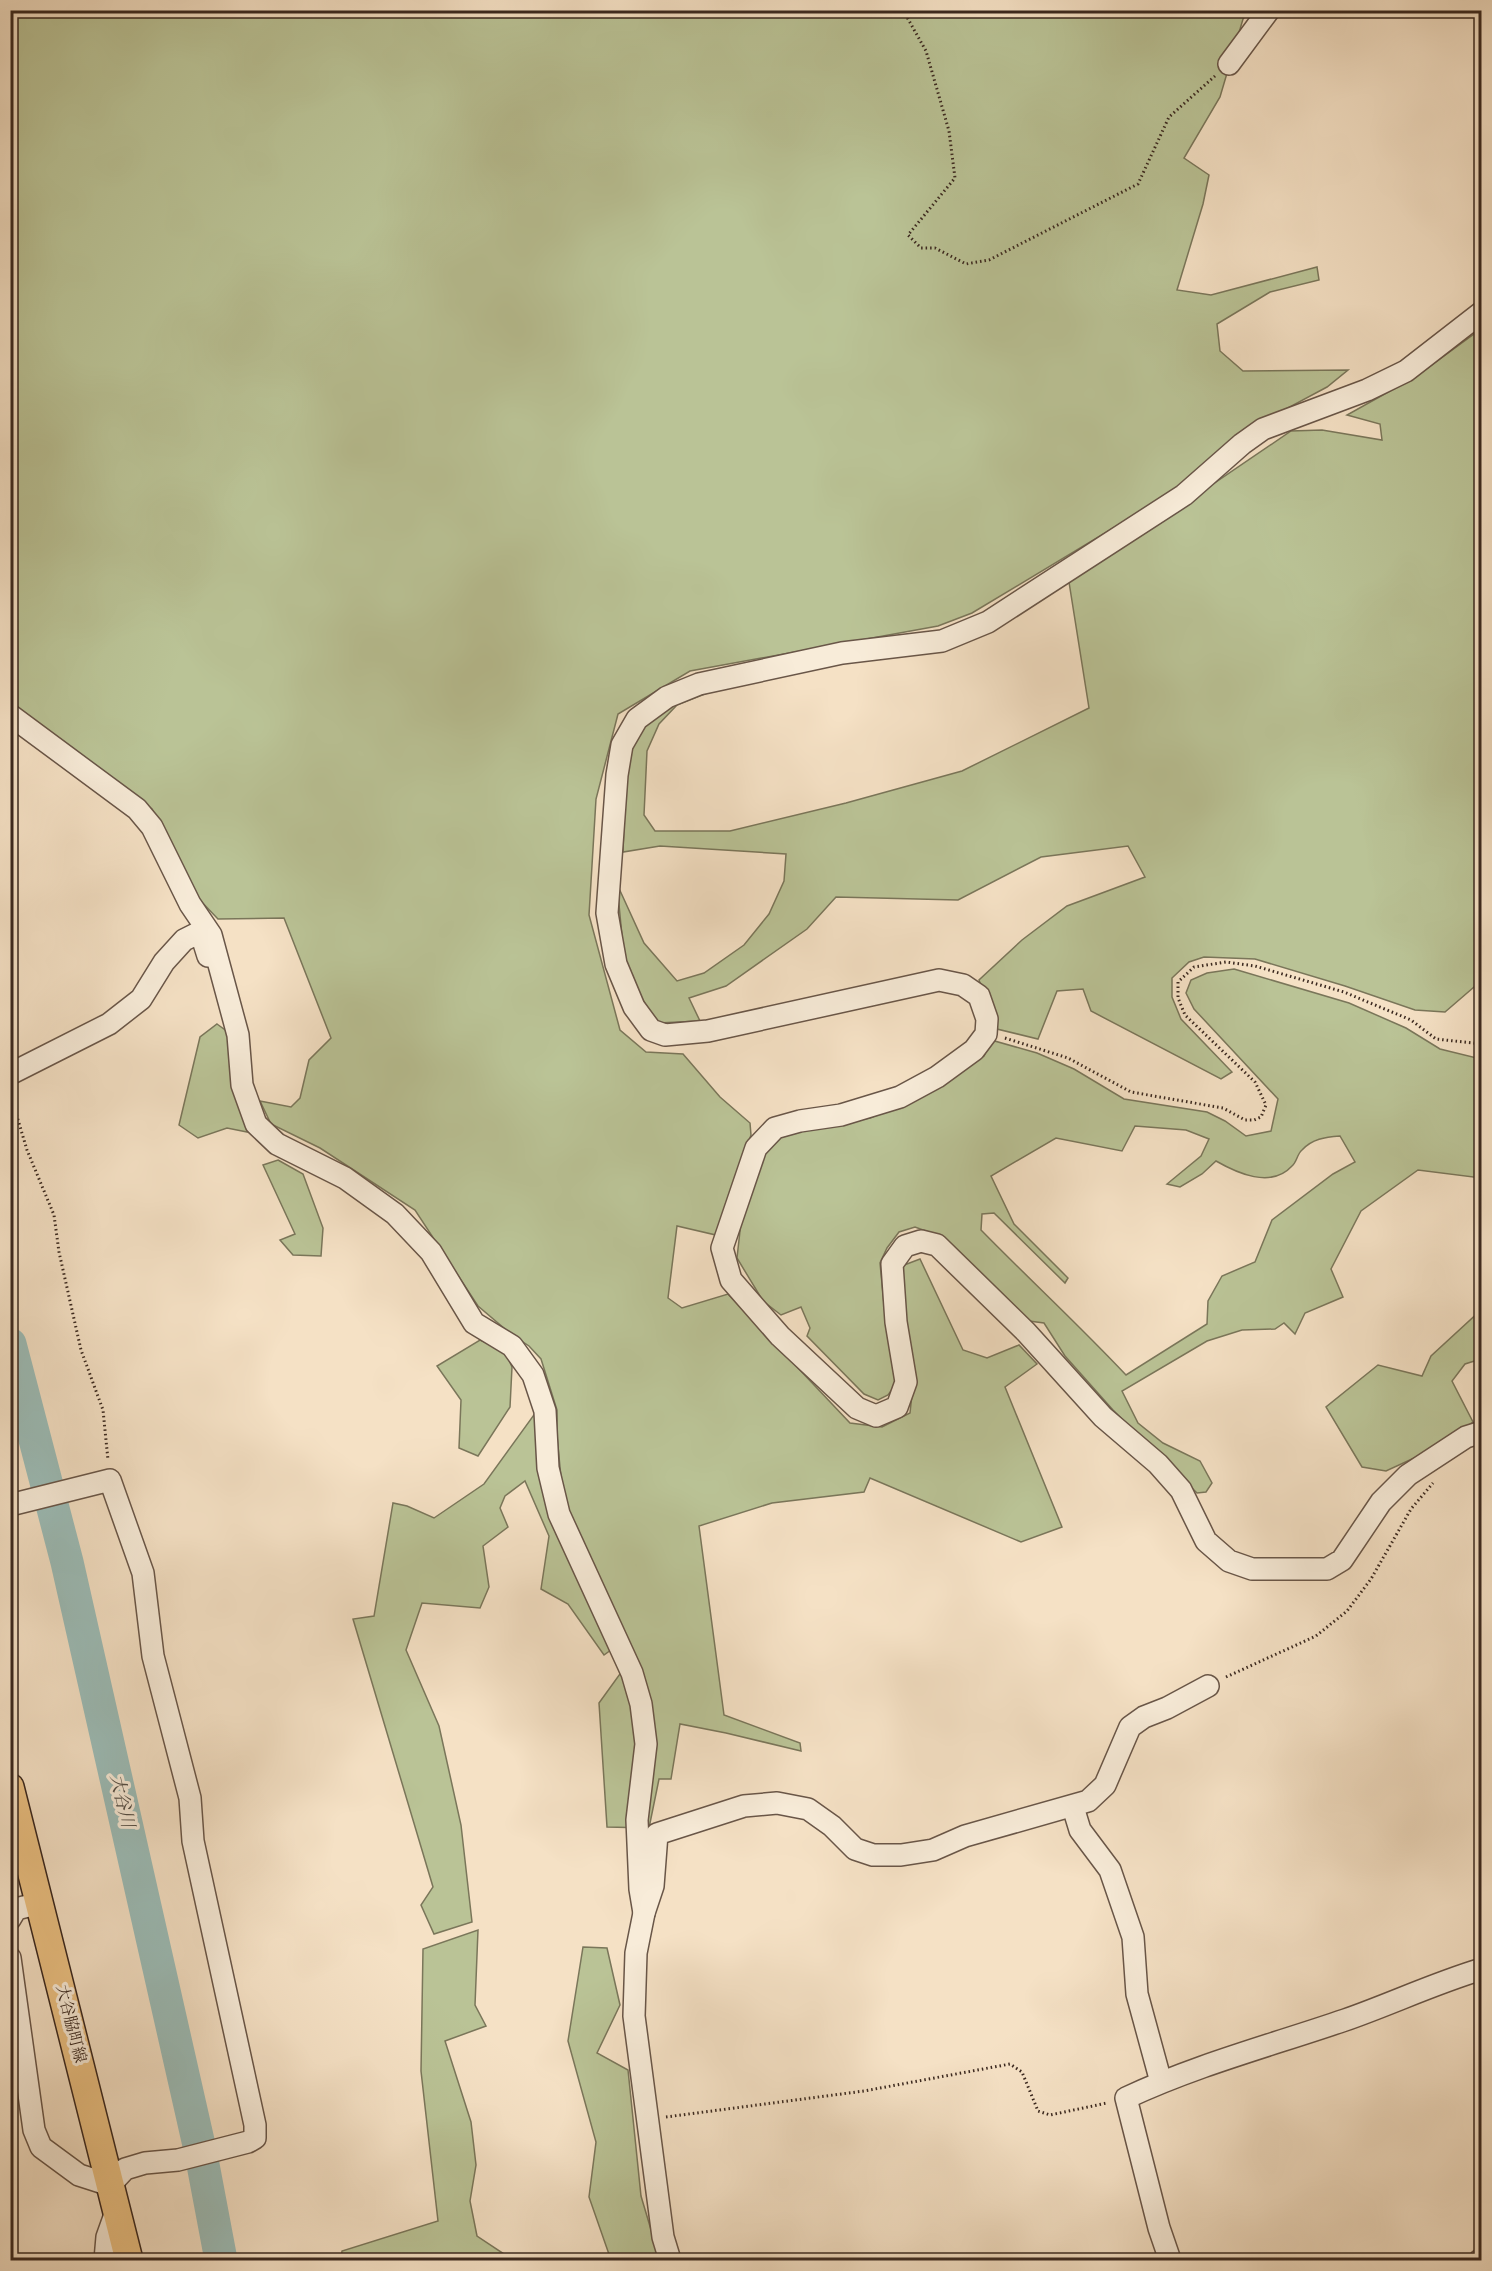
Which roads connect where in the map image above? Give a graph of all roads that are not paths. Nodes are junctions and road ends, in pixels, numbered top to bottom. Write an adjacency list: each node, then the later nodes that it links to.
1 (1269, 10): 2 (street)
2 (1229, 64)
3 (1482, 312): 7 (street)
4 (10, 715): 5 (street)
5 (224, 976): 6 (street); 13 (street)
6 (10, 1074)
7 (1482, 1432)
8 (10, 1505): 18 (street)
9 (1208, 1686): 11 (street)
10 (10, 1787): 12 (main road, 大谷脇町線)
11 (1073, 1807): 13 (street); 17 (street)
12 (40, 1903): 14 (street); 18 (main road, 大谷脇町線)
13 (644, 1913): 21 (street)
14 (10, 1919)
15 (10, 1958): 18 (street)
16 (1482, 1969): 17 (street)
17 (1161, 2082): 22 (street)
18 (114, 2197): 19 (street); 20 (main road, 大谷脇町線)
19 (105, 2260)
20 (129, 2260)
21 (670, 2260)
22 (1170, 2260)

